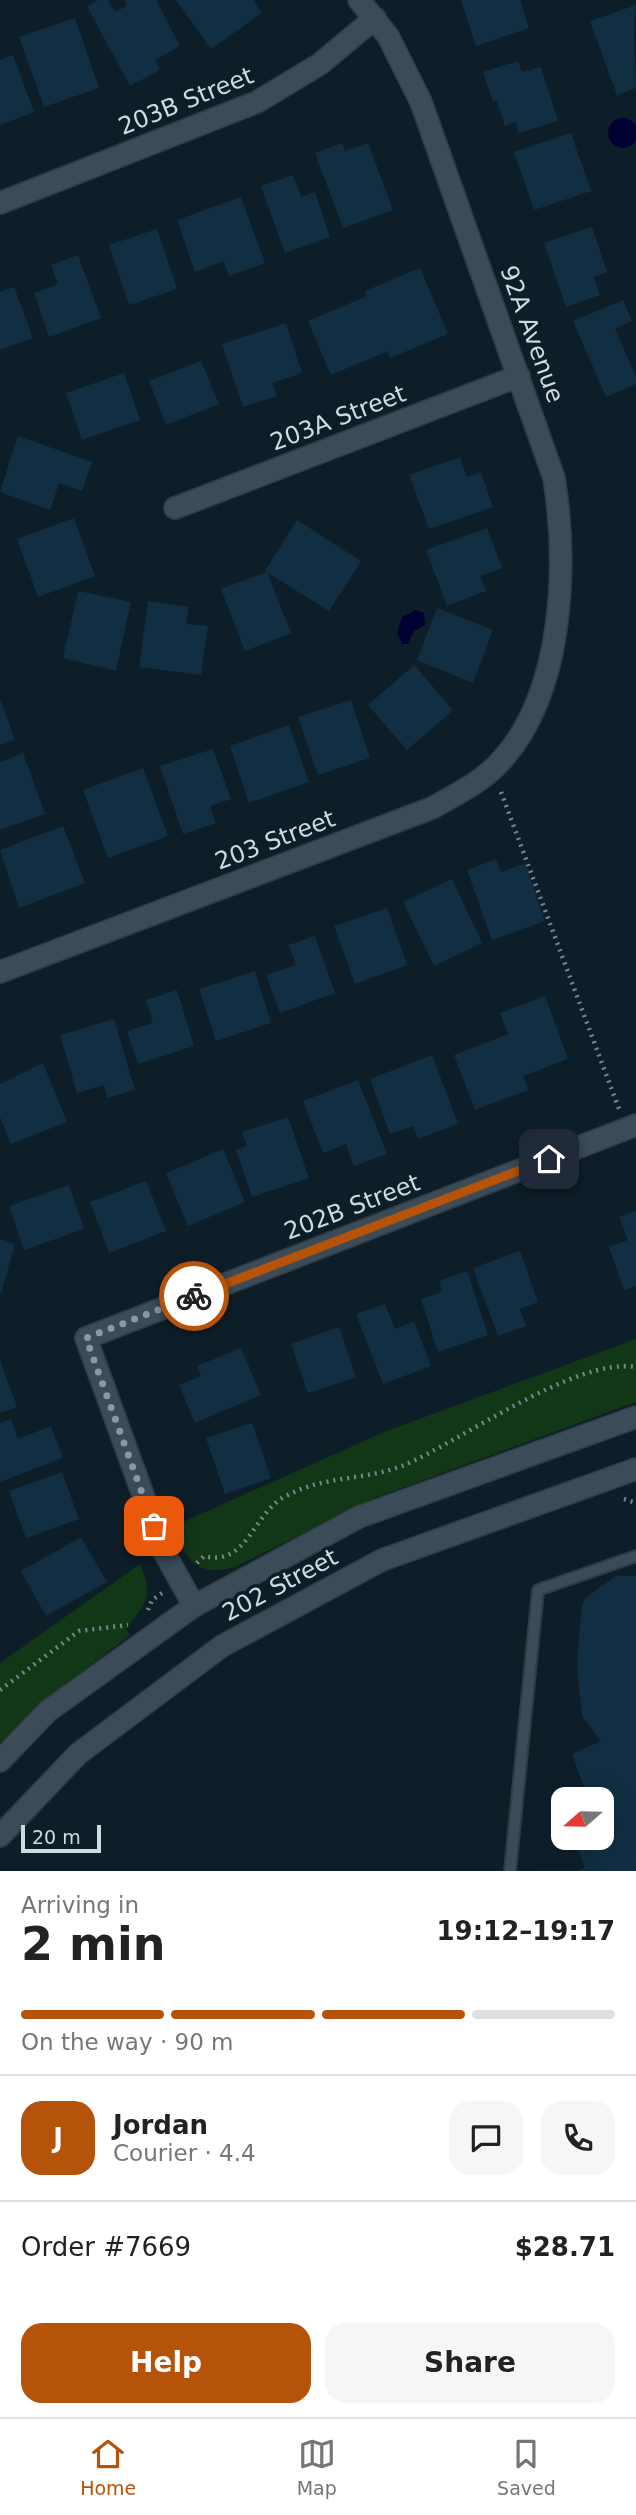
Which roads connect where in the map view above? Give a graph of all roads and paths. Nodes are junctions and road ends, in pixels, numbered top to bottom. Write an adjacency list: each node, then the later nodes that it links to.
1 (359, 0): 2 (street, 92A Avenue)
2 (375, 18): 3 (street, 203B Street); 4 (street, 92A Avenue)
3 (0, 203)
4 (519, 376): 5 (street, 203A Street); 6 (street, 92A Avenue)
5 (175, 508)
6 (536, 708): 8 (street, 203 Street)
7 (501, 792): 9 (path)
8 (0, 972)
9 (628, 1119): 20 (street, 202B Street)
10 (636, 1367): 17 (path)
11 (636, 1417): 20 (street, 202 Street)
12 (636, 1469): 13 (street, 202 Street)
13 (594, 1483): 14 (street); 25 (street, 202 Street)
14 (636, 1483)
15 (617, 1497): 16 (path)
16 (636, 1503)
17 (204, 1556)
18 (636, 1556): 26 (lane)
19 (155, 1597): 21 (path)
20 (194, 1606): 24 (street, 202 Street)
21 (141, 1616)
22 (134, 1624): 23 (path)
23 (0, 1690)
24 (0, 1761)
25 (0, 1836)
26 (510, 1871)

